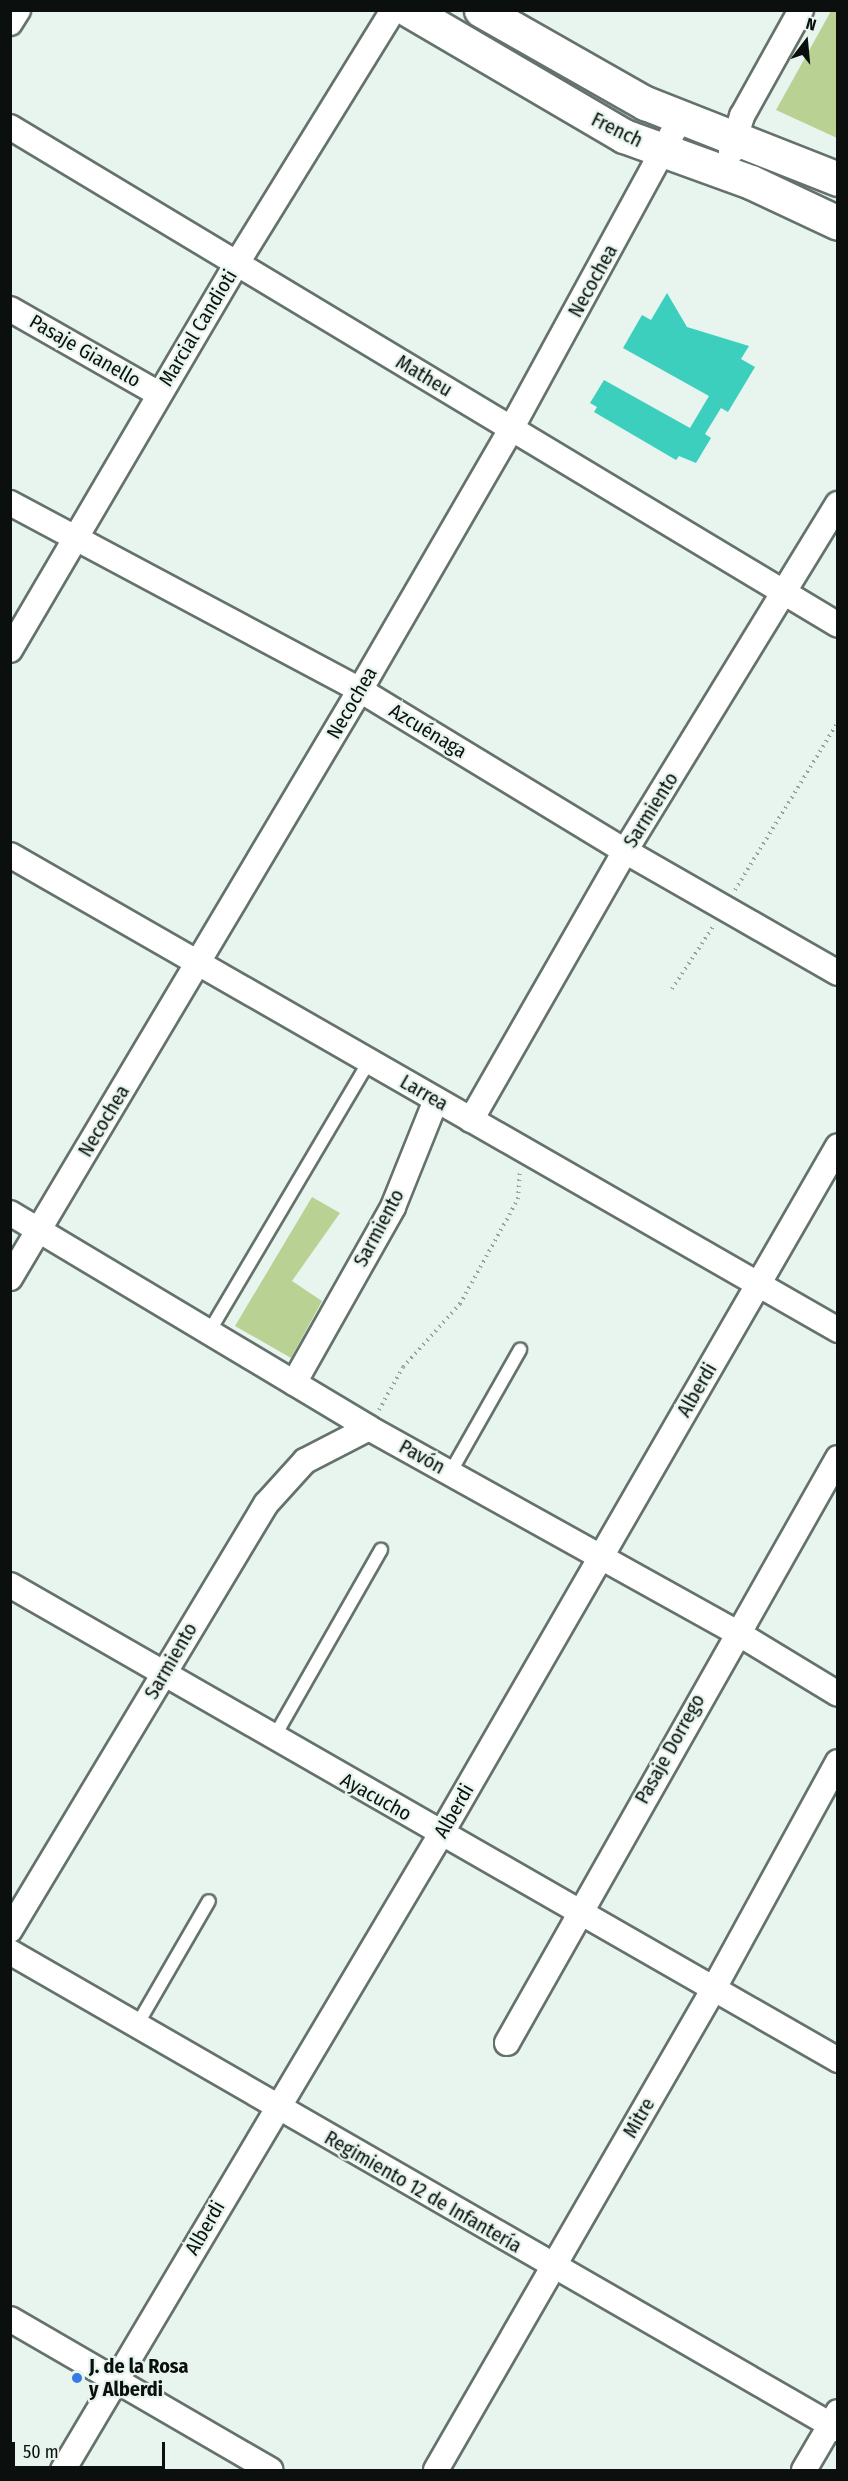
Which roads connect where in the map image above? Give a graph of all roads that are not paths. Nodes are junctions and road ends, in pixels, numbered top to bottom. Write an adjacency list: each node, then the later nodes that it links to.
1 (18, 10): 6 (street)
2 (393, 10): 14 (street, Marcial Candioti)
3 (409, 10): 10 (main road, French)
4 (481, 10): 7 (main road, French)
5 (801, 10): 9 (street)
6 (10, 23)
7 (680, 119): 9 (main road, French); 10 (street, Necochea)
8 (10, 127): 14 (street, Matheu)
9 (733, 140): 11 (street); 12 (main road, French)
10 (665, 152): 11 (main road, French); 17 (street, Necochea)
11 (727, 172): 13 (main road, French)
12 (837, 180)
13 (837, 223)
14 (237, 263): 16 (street, Marcial Candioti); 17 (street, Matheu)
15 (10, 309): 16 (street, Pasaje Gianello)
16 (159, 394): 20 (street, Marcial Candioti)
17 (511, 429): 21 (street, Matheu); 24 (street, Necochea)
18 (10, 502): 20 (street, Azcuénaga)
19 (837, 504): 21 (street, Sarmiento)
20 (75, 539): 23 (street, Marcial Candioti); 24 (street, Azcuénaga)
21 (785, 593): 22 (street, Matheu); 25 (street, Sarmiento)
22 (837, 625)
23 (10, 650)
24 (360, 690): 25 (street, Azcuénaga); 27 (street, Necochea)
25 (625, 851): 28 (street, Azcuénaga); 31 (street, Sarmiento)
26 (10, 855): 27 (street, Larrea)
27 (198, 963): 29 (street, Larrea); 34 (street, Necochea)
28 (837, 973)
29 (369, 1061): 30 (street, Larrea); 38 (lane)
30 (436, 1100): 31 (street, Larrea); 40 (street, Sarmiento)
31 (471, 1120): 36 (street, Larrea)
32 (837, 1146): 36 (street, Alberdi)
33 (10, 1213): 34 (street, Pavón)
34 (39, 1230): 35 (street, Necochea); 38 (street, Pavón)
35 (10, 1278)
36 (758, 1284): 37 (street, Larrea); 45 (street, Alberdi)
37 (837, 1330)
38 (209, 1332): 40 (street, Pavón)
39 (520, 1350): 43 (lane)
40 (294, 1383): 41 (street, Pavón)
41 (369, 1428): 43 (street, Pavón); 48 (street, Sarmiento)
42 (837, 1458): 47 (street, Pasaje Dorrego)
43 (450, 1473): 45 (street, Pavón)
44 (381, 1550): 50 (lane)
45 (601, 1557): 47 (street, Pavón); 52 (street, Alberdi)
46 (10, 1585): 48 (street, Ayacucho)
47 (736, 1632): 49 (street, Pavón); 54 (street, Pasaje Dorrego)
48 (163, 1675): 50 (street, Ayacucho); 55 (street, Sarmiento)
49 (837, 1694)
50 (273, 1739): 52 (street, Ayacucho)
51 (837, 1762): 57 (street, Mitre)
52 (441, 1834): 54 (street, Ayacucho); 61 (street, Alberdi)
53 (209, 1901): 58 (lane)
54 (579, 1914): 57 (street, Ayacucho); 59 (street, Pasaje Dorrego)
55 (10, 1930)
56 (10, 1952): 58 (street, Regimiento 12 de Infantería)
57 (713, 1990): 60 (street, Ayacucho); 62 (street, Mitre)
58 (138, 2025): 61 (street, Regimiento 12 de Infantería)
59 (507, 2043)
60 (837, 2060)
61 (277, 2106): 62 (street, Regimiento 12 de Infantería); 64 (street, Alberdi)
62 (553, 2267): 65 (street, Regimiento 12 de Infantería); 68 (street, Mitre)
63 (10, 2319): 64 (street)
64 (116, 2382): 66 (street, Alberdi); 67 (street)
65 (835, 2422): 69 (street)
66 (63, 2470)
67 (270, 2470)
68 (436, 2470)
69 (804, 2470)

